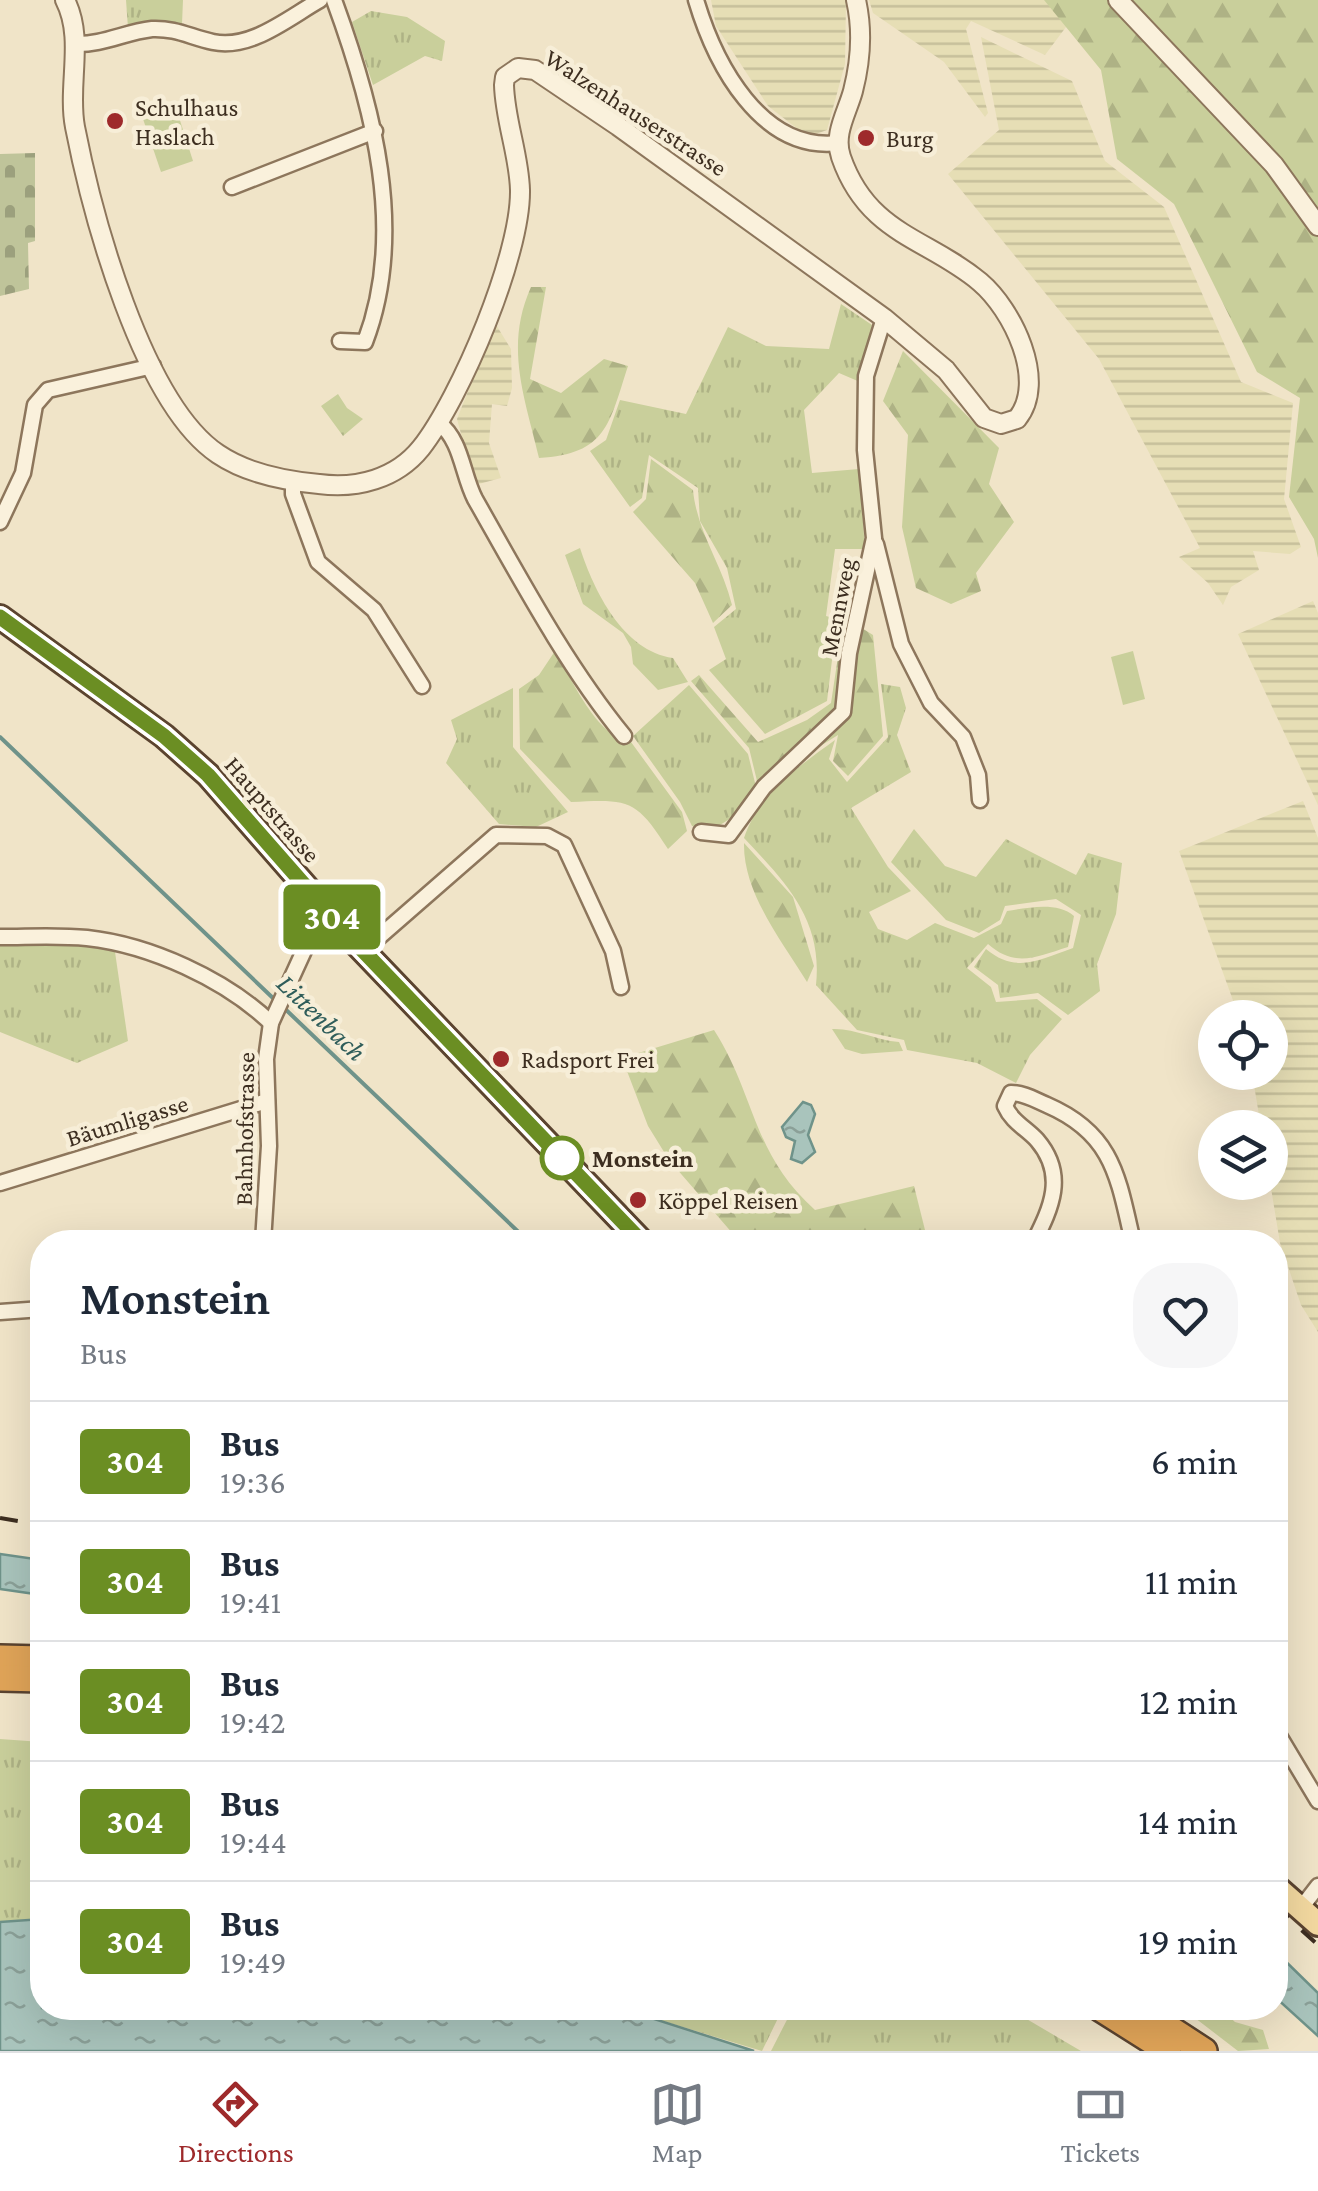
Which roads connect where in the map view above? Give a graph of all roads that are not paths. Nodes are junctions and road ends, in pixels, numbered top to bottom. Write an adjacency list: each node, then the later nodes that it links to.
1 (64, 0): 7 (street, Walzenhauserstrasse)
2 (320, 0): 7 (street)
3 (334, 0): 8 (street)
4 (696, 0): 9 (street)
5 (856, 0): 9 (street)
6 (1118, 0): 11 (street)
7 (75, 44): 14 (street, Walzenhauserstrasse)
8 (375, 131): 10 (street); 13 (street)
9 (838, 143): 12 (street, Walzenhauserstrasse)
10 (232, 186)
11 (1318, 226)
12 (884, 318): 15 (street, Walzenhauserstrasse); 18 (street, Mennweg)
13 (340, 341)
14 (154, 366): 16 (street, Walzenhauserstrasse); 17 (street)
15 (439, 423): 16 (street, Walzenhauserstrasse); 21 (street)
16 (293, 481): 20 (street)
17 (0, 522)
18 (874, 538): 22 (street); 23 (street, Mennweg)
19 (0, 617): 24 (main road, Hauptstrasse)
20 (422, 686)
21 (624, 736)
22 (980, 800)
23 (701, 832)
24 (327, 912): 26 (main road, Hauptstrasse); 28 (street, Bahnhofstrasse)
25 (0, 937): 28 (street)
26 (363, 951): 27 (street); 32 (main road, Hauptstrasse)
27 (621, 987)
28 (272, 1019): 29 (street, Bahnhofstrasse)
29 (266, 1101): 30 (street, Bäumligasse); 31 (street, Bahnhofstrasse)
30 (0, 1182)
31 (263, 1230)
32 (630, 1230)
33 (1040, 1230): 34 (street)
34 (1130, 1230)
35 (30, 1309): 36 (street)
36 (0, 1312)
37 (0, 1658): 38 (highway)
38 (30, 1658)
39 (0, 1678): 40 (highway)
40 (30, 1679)
41 (1288, 1752): 42 (street)
42 (1318, 1802)
43 (1318, 1886): 45 (street)
44 (1288, 1897): 45 (main road)
45 (1310, 1916)
46 (1119, 2020): 48 (highway)
47 (1156, 2020): 49 (highway)
48 (1168, 2051)
49 (1204, 2051)

